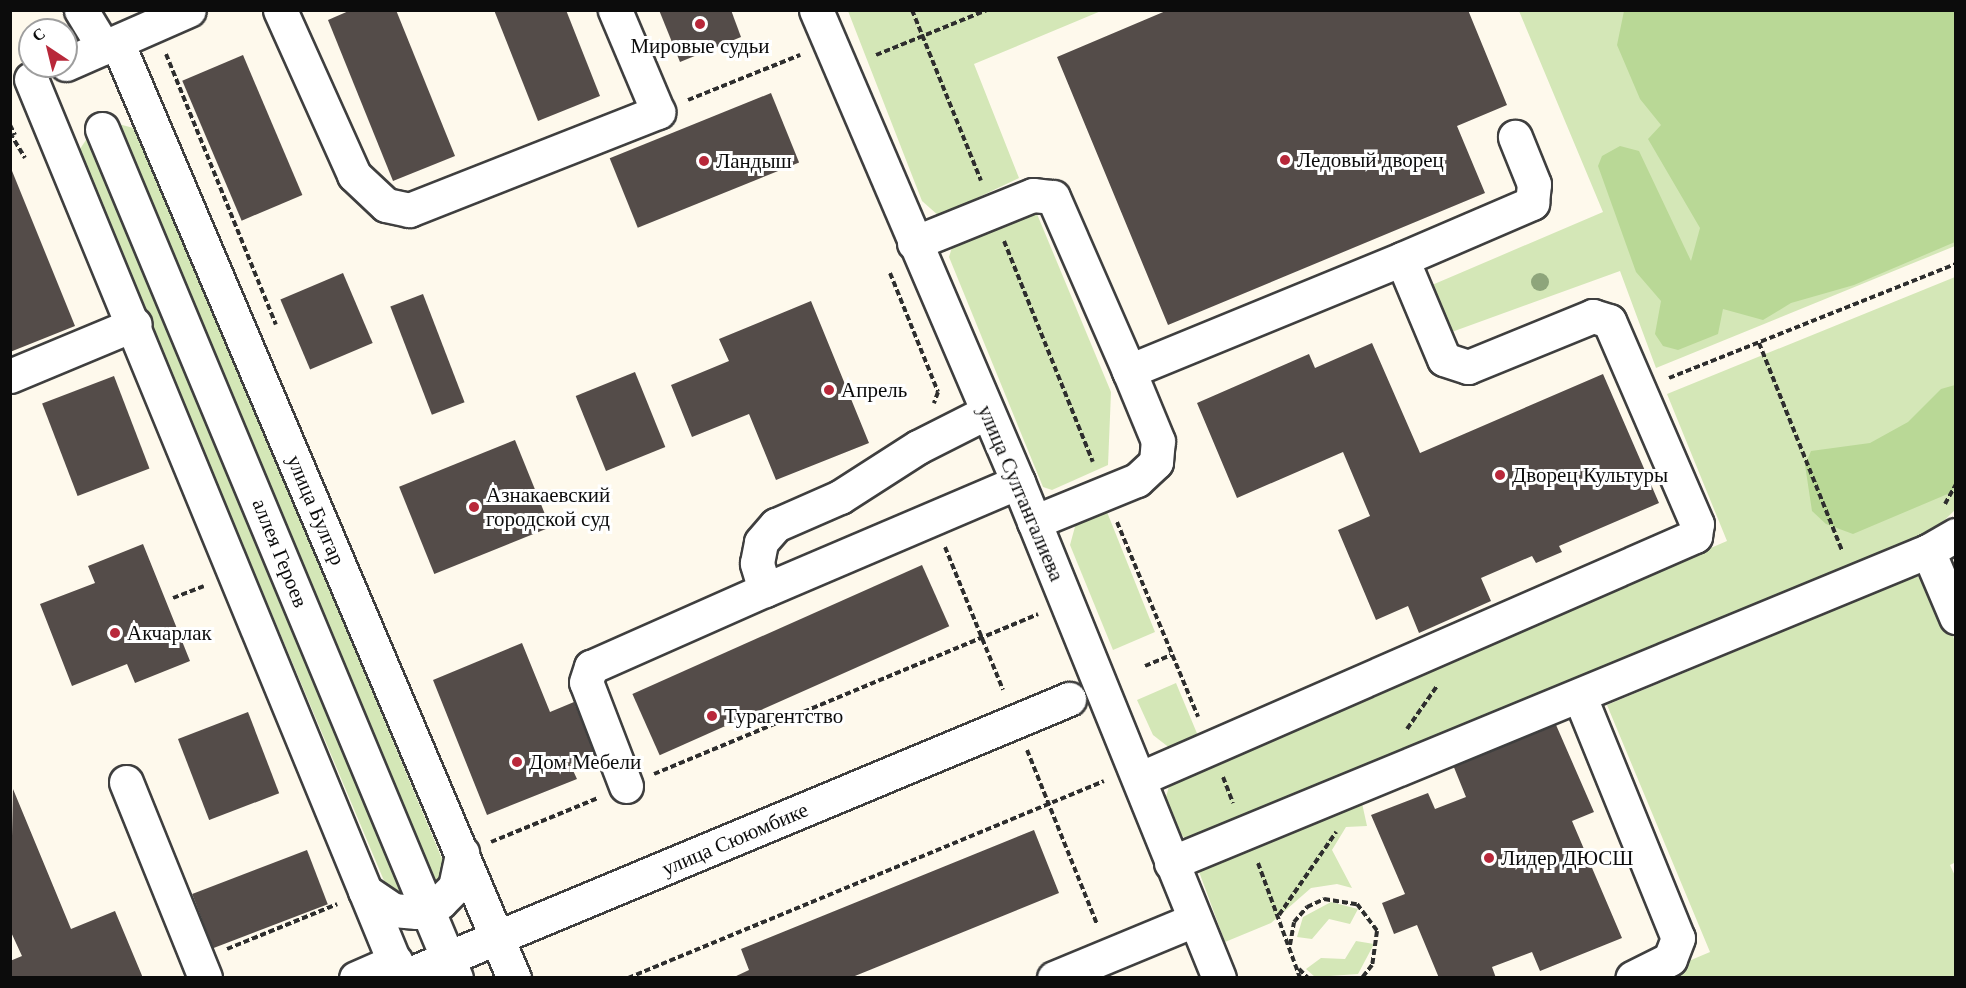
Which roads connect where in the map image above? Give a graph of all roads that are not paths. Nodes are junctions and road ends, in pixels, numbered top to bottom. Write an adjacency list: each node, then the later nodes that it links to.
1 (81, 10): 6 (street, улица Булгар)
2 (189, 10): 6 (street)
3 (280, 10): 4 (street)
4 (615, 10)
5 (816, 10): 11 (street, улица Султангалиева)
6 (111, 45): 7 (street); 27 (street, улица Булгар)
7 (78, 59)
8 (21, 83): 13 (street)
9 (102, 129): 30 (street, аллея Героев)
10 (1515, 137): 12 (street)
11 (914, 243): 14 (street); 16 (street, улица Султангалиева)
12 (1402, 259): 14 (street); 24 (street)
13 (135, 324): 15 (street); 29 (street)
14 (1129, 371): 18 (street)
15 (10, 376)
16 (987, 412): 17 (street, улица Султангалиева); 20 (street)
17 (1018, 483): 18 (street, улица Султангалиева); 20 (street)
18 (1034, 522): 24 (street, улица Султангалиева)
19 (1942, 543): 21 (street); 22 (street)
20 (765, 590): 26 (street)
21 (1956, 617)
22 (1580, 697): 28 (street); 40 (street)
23 (1069, 699): 32 (street, улица Сююмбике)
24 (1136, 774): 28 (street, улица Султангалиева)
25 (126, 782): 34 (street)
26 (626, 786)
27 (462, 853): 30 (street); 32 (street, улица Булгар)
28 (1171, 863): 31 (street, улица Султангалиева)
29 (366, 891): 30 (street); 35 (street)
30 (428, 907): 33 (street, аллея Героев)
31 (1194, 920): 38 (street); 39 (street, улица Султангалиева)
32 (498, 937): 33 (street, улица Сююмбике); 37 (street, улица Булгар)
33 (452, 967): 35 (street, улица Сююмбике)
34 (202, 969)
35 (399, 973): 36 (street, улица Сююмбике)
36 (356, 978)
37 (514, 978)
38 (1054, 978)
39 (1219, 978)
40 (1632, 978)

